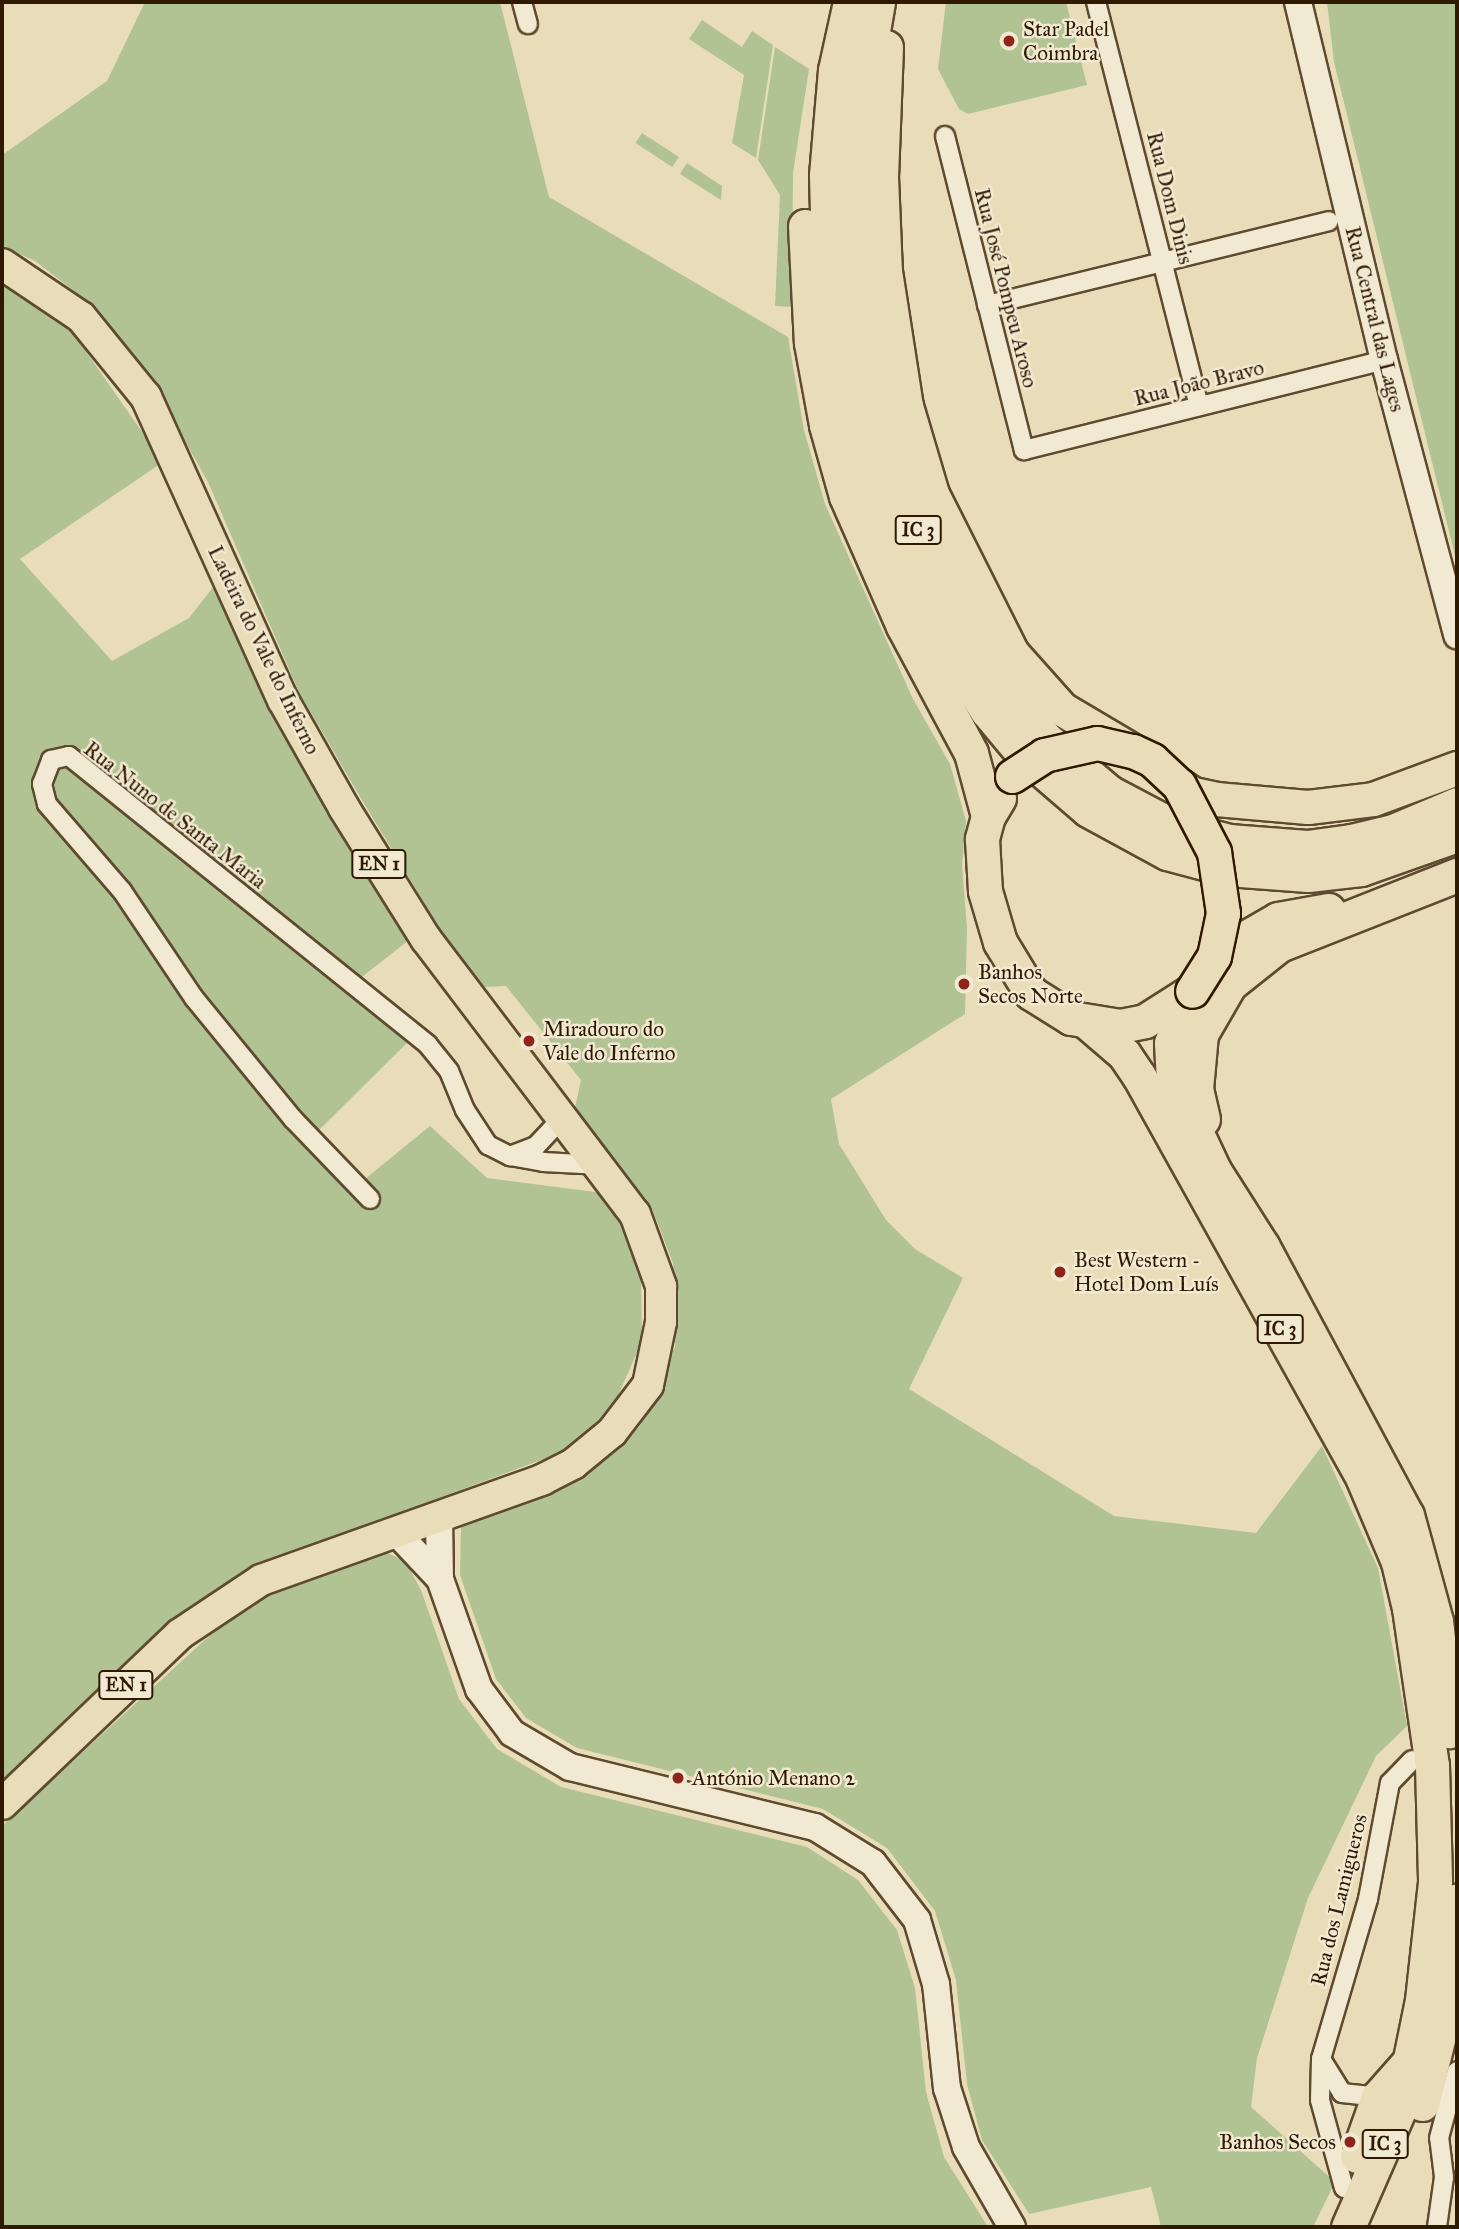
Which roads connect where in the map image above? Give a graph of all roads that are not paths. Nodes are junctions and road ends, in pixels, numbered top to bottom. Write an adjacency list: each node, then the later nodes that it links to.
1 (522, 2): 7 (street)
2 (850, 2): 8 (highway)
3 (878, 2): 24 (highway, IC 3)
4 (888, 2): 18 (highway, IC 3, bridge)
5 (1096, 2): 11 (street, Rua Dom Dinis)
6 (1298, 2): 14 (street, Rua Central das Lages)
7 (528, 24)
8 (835, 70): 22 (highway, IC 3); 24 (highway, IC 3)
9 (945, 136): 13 (street, Rua José Pompeu Aroso)
10 (1329, 221): 11 (street)
11 (1162, 261): 13 (street); 15 (street, Rua Dom Dinis)
12 (2, 264): 29 (main road, Ladeira do Vale do Inferno / EN 1)
13 (987, 305): 16 (street, Rua José Pompeu Aroso)
14 (1384, 360): 15 (street, Rua João Bravo); 17 (street, Rua Central das Lages)
15 (1199, 406): 16 (street, Rua João Bravo)
16 (1024, 450)
17 (1457, 635)
18 (1133, 751): 20 (highway, IC 3, bridge); 22 (highway, IC 3, bridge)
19 (1457, 768): 20 (highway, IC 3)
20 (1180, 785): 27 (highway, IC 3, bridge)
21 (1457, 804): 24 (highway, IC 3)
22 (988, 816): 28 (highway, IC 3)
23 (1457, 835): 24 (highway, IC 3)
24 (1308, 861)
25 (1457, 875): 26 (highway, IC 3)
26 (1399, 898): 27 (highway, IC 3); 33 (highway, IC 3)
27 (1197, 985): 28 (highway, IC 3); 33 (highway, IC 3)
28 (1105, 1025): 42 (highway, IC 3)
29 (564, 1116): 30 (street); 31 (main road, Ladeira do Vale do Inferno / EN 1)
30 (510, 1156): 31 (street, Rua Nuno de Santa Maria); 32 (street, Rua Nuno de Santa Maria)
31 (601, 1165): 34 (main road, Ladeira do Vale do Inferno / EN 1)
32 (370, 1199)
33 (1239, 1205): 39 (highway, IC 3)
34 (439, 1517): 35 (main road, EN 1); 36 (street)
35 (395, 1531): 36 (street); 38 (main road, EN 1)
36 (440, 1579): 47 (street)
37 (1412, 1760): 41 (street, Rua dos Lamigueros)
38 (2, 1804)
39 (1457, 1845)
40 (1457, 1900): 46 (highway, IC 3)
41 (1321, 2059): 44 (street); 45 (street, Rua dos Lamigueros)
42 (1408, 2063): 44 (highway); 46 (highway, IC 3)
43 (1457, 2071): 48 (street)
44 (1378, 2097): 45 (highway)
45 (1345, 2188): 46 (highway)
46 (1356, 2225)
47 (1012, 2227)
48 (1437, 2227)

